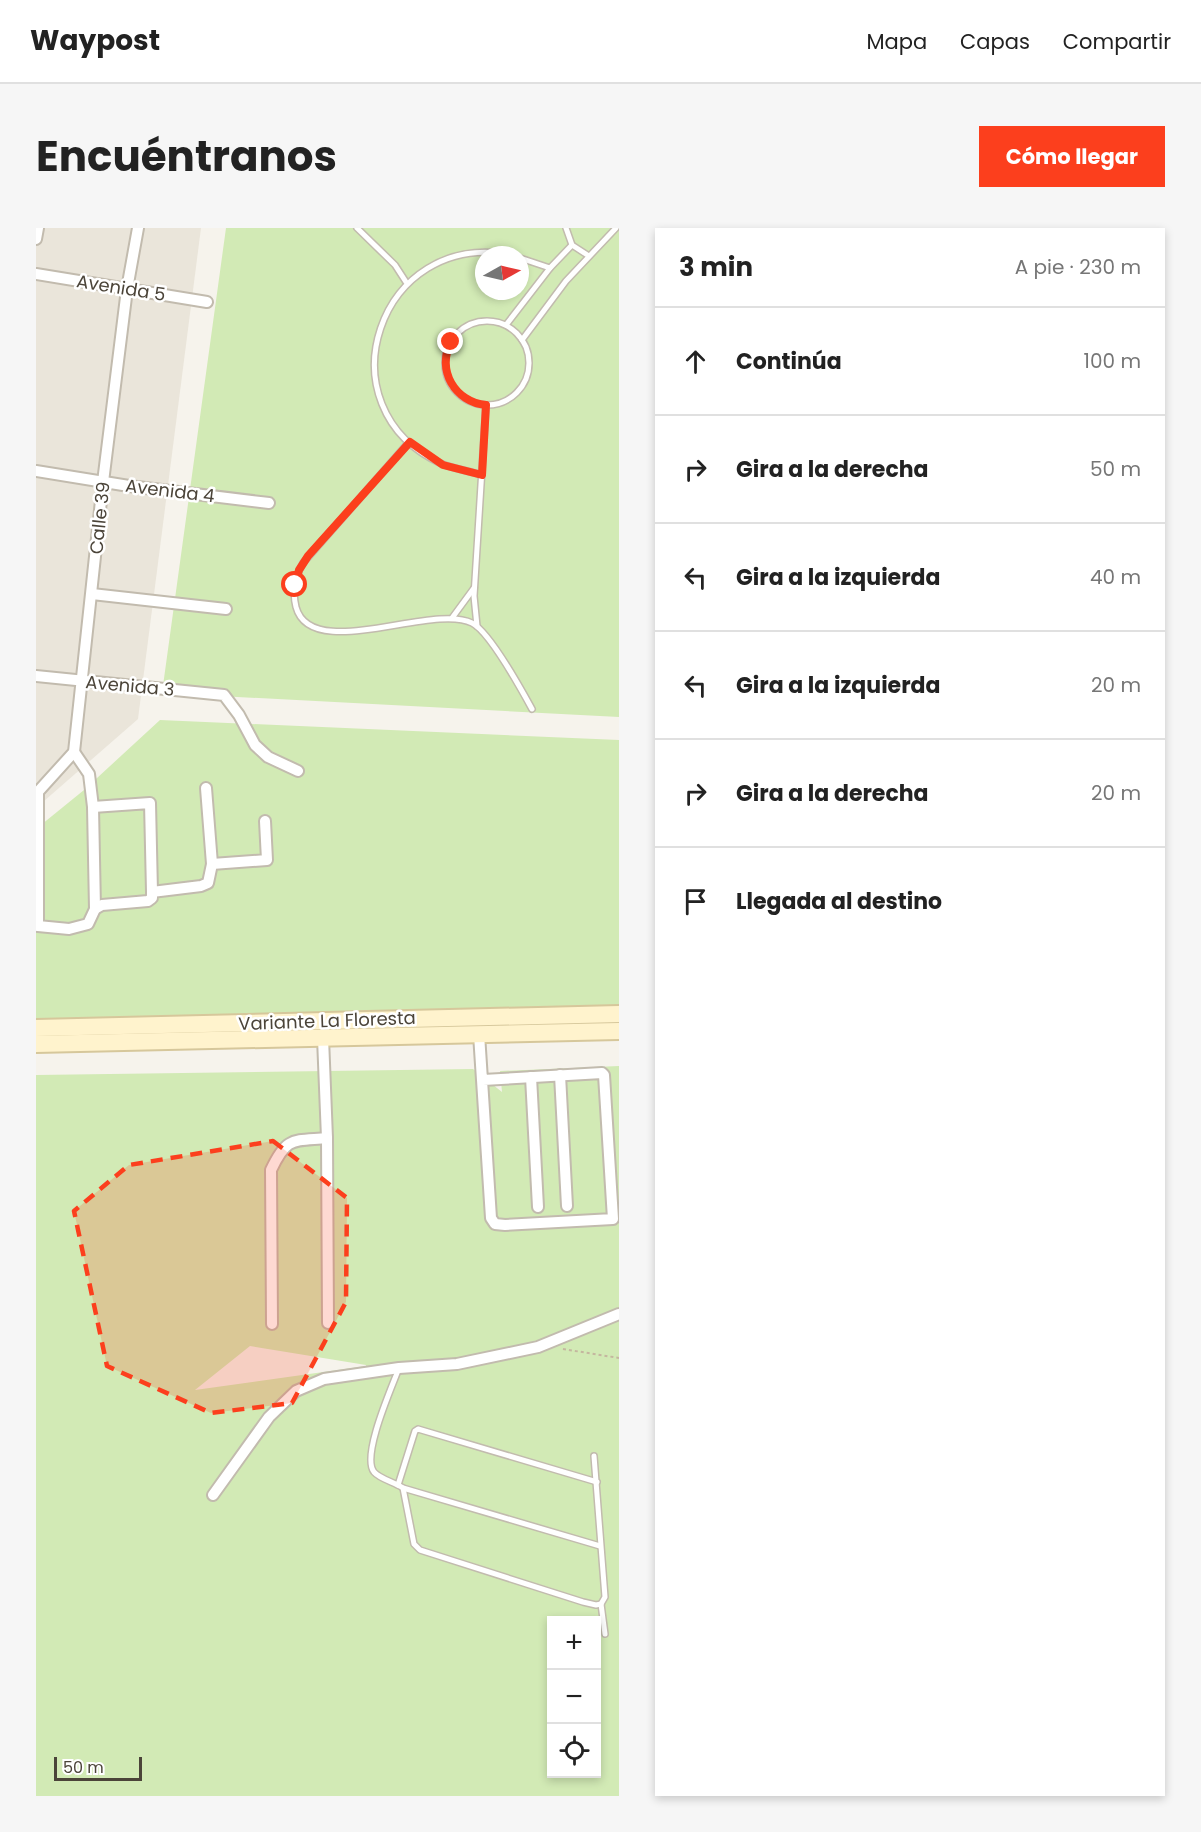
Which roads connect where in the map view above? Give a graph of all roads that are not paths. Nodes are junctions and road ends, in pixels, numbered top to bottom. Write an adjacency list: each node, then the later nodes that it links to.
1 (38, 228): 6 (street)
2 (138, 228): 14 (street, Calle 39)
3 (357, 228): 13 (lane)
4 (566, 228): 7 (lane)
5 (616, 228): 9 (lane)
6 (36, 239)
7 (572, 245): 9 (lane); 11 (lane)
8 (475, 253): 13 (lane)
9 (589, 256): 17 (lane)
10 (529, 261): 11 (lane)
11 (550, 268): 16 (lane)
12 (36, 274): 14 (street, Avenida 5)
13 (406, 282): 19 (lane)
14 (127, 289): 15 (street, Avenida 5); 22 (street, Calle 39)
15 (207, 302)
16 (506, 326): 17 (lane); 18 (lane)
17 (522, 340): 18 (lane)
18 (486, 405): 21 (lane)
19 (410, 442): 21 (lane); 27 (lane)
20 (36, 471): 22 (street, Avenida 4)
21 (482, 475): 24 (lane)
22 (104, 482): 23 (street, Avenida 4); 25 (street, Calle 39)
23 (269, 503)
24 (476, 586): 27 (lane); 28 (lane)
25 (92, 594): 26 (street); 30 (street, Calle 39)
26 (226, 609)
27 (452, 618): 28 (lane)
28 (477, 626): 31 (lane)
29 (36, 676): 30 (street, Avenida 3)
30 (83, 682): 32 (street, Calle 39); 33 (street, Avenida 3)
31 (532, 709)
32 (74, 752): 35 (street); 36 (street)
33 (298, 771)
34 (206, 788): 38 (street)
35 (37, 793): 40 (street)
36 (93, 807): 39 (street); 40 (street)
37 (265, 821): 38 (street)
38 (212, 864): 39 (street)
39 (152, 892): 40 (street)
40 (95, 909)
41 (619, 1014): 42 (main road, Variante La Floresta)
42 (467, 1017): 43 (main road, Variante La Floresta); 45 (main road)
43 (36, 1028)
44 (619, 1031): 45 (main road, Variante La Floresta)
45 (472, 1035): 46 (main road, Variante La Floresta); 50 (street)
46 (323, 1038): 47 (main road, Variante La Floresta); 51 (street)
47 (36, 1044)
48 (560, 1075): 49 (street); 50 (street); 52 (street)
49 (531, 1077): 50 (street); 53 (street)
50 (483, 1080)
51 (327, 1138): 55 (street); 56 (street)
52 (567, 1206)
53 (538, 1207)
54 (619, 1314): 57 (street)
55 (328, 1323)
56 (272, 1324)
57 (399, 1368): 60 (lane); 61 (street)
58 (594, 1456): 59 (lane)
59 (597, 1482): 60 (lane); 62 (lane)
60 (400, 1486): 62 (lane); 63 (lane)
61 (213, 1495)
62 (600, 1546): 63 (lane)
63 (601, 1604): 64 (lane)
64 (605, 1634)

